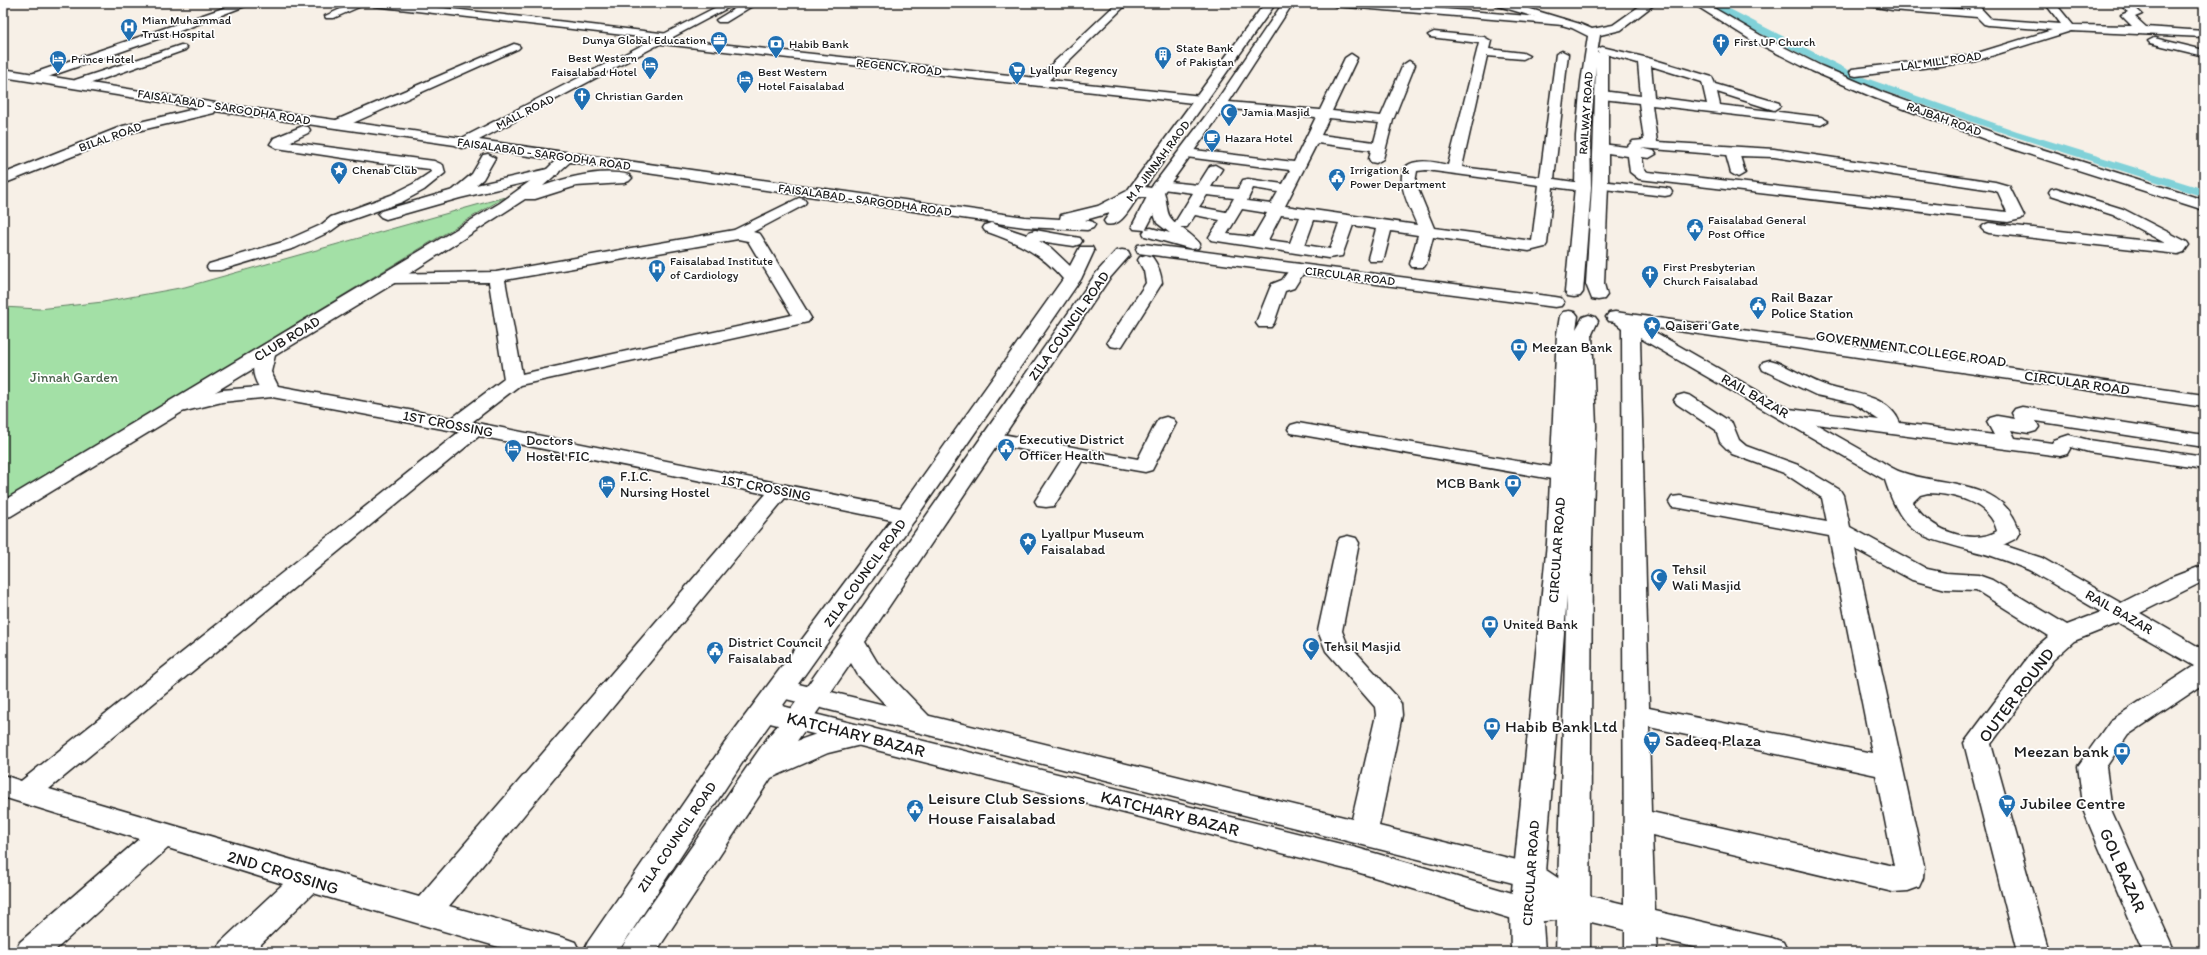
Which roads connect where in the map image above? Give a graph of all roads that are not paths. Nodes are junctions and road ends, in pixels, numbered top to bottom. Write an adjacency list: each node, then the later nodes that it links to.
1 (248, 3): 52 (street)
2 (363, 3): 23 (street)
3 (374, 3): 33 (street, REGENCY ROAD)
4 (732, 3): 33 (main road, MALL ROAD)
5 (752, 3): 35 (main road)
6 (1123, 3): 54 (street)
7 (1271, 3): 59 (main road, M A JINNAH RAOD)
8 (1288, 3): 61 (main road, M A JINNAH RAOD)
9 (1335, 3): 22 (street)
10 (1499, 3): 24 (main road)
11 (1512, 3): 29 (main road)
12 (1651, 3): 29 (main road)
13 (1696, 3): 37 (main road, RAJBAH ROAD)
14 (1720, 3): 25 (main road)
15 (1870, 3): 20 (street)
16 (1924, 3): 20 (street)
17 (1970, 3): 21 (street)
18 (2050, 3): 26 (street)
19 (2124, 3): 27 (street)
20 (1940, 6): 21 (street)
21 (1979, 14): 26 (street)
22 (1474, 15): 24 (street); 28 (street)
23 (330, 16)
24 (1563, 22): 29 (main road)
25 (1758, 25)
26 (2070, 28): 27 (street); 30 (street); 50 (street, LAL MILL ROAD)
27 (2144, 30): 31 (street)
28 (1470, 32)
29 (1596, 32): 40 (main road, RAILWAY ROAD); 96 (main road, RAILWAY ROAD)
30 (2120, 32): 34 (street); 42 (street)
31 (2204, 34)
32 (1434, 35): 41 (street)
33 (666, 39): 35 (street, REGENCY ROAD); 66 (main road, MALL ROAD)
34 (2204, 39)
35 (681, 43): 46 (main road); 54 (street, REGENCY ROAD)
36 (1795, 45): 37 (main road)
37 (1774, 47): 107 (main road, RAJBAH ROAD)
38 (181, 48): 55 (street)
39 (514, 48): 73 (street)
40 (1602, 50): 47 (street); 57 (main road, RAILWAY ROAD)
41 (1483, 52): 44 (street); 89 (street)
42 (2204, 53)
43 (1562, 54): 94 (street)
44 (1523, 56)
45 (1351, 58): 69 (street)
46 (651, 59)
47 (1644, 60): 49 (street); 60 (street)
48 (1409, 65): 71 (street)
49 (1673, 69): 56 (street); 62 (street)
50 (1850, 69): 93 (main road, RAJBAH ROAD)
51 (3, 73): 52 (main road, FAISALABAD - SARGODHA ROAD)
52 (35, 77): 55 (main road, FAISALABAD - SARGODHA ROAD)
53 (3, 81): 63 (main road, FAISALABAD - SARGODHA ROAD)
54 (1040, 82): 59 (street, REGENCY ROAD)
55 (79, 83): 64 (main road, FAISALABAD - SARGODHA ROAD)
56 (1709, 86): 58 (street); 65 (street)
57 (1602, 95): 60 (street); 79 (main road, RAILWAY ROAD)
58 (1743, 96): 68 (street); 70 (street)
59 (1202, 100): 100 (main road, M A JINNAH RAOD)
60 (1646, 100): 62 (street); 78 (street)
61 (1221, 104): 69 (street); 83 (main road, M A JINNAH RAOD)
62 (1680, 104): 65 (street)
63 (134, 108): 67 (main road, FAISALABAD - SARGODHA ROAD); 74 (main road)
64 (189, 108): 67 (main road, FAISALABAD - SARGODHA ROAD); 73 (main road, FAISALABAD - SARGODHA ROAD); 75 (main road, FAISALABAD - SARGODHA ROAD); 92 (main road, BILAL ROAD)
65 (1714, 108): 68 (street)
66 (529, 109): 76 (main road); 80 (main road, MALL ROAD)
67 (166, 111): 74 (main road, BILAL ROAD)
68 (1748, 112): 70 (street)
69 (1324, 114): 71 (street); 77 (street)
70 (1793, 117): 72 (street)
71 (1386, 120): 77 (street)
72 (1821, 121)
73 (340, 124): 76 (main road, FAISALABAD - SARGODHA ROAD)
74 (114, 130): 90 (main road, BILAL ROAD)
75 (303, 130): 80 (main road, FAISALABAD - SARGODHA ROAD); 104 (street)
76 (389, 131): 80 (main road, FAISALABAD - SARGODHA ROAD)
77 (1312, 138): 86 (street)
78 (1651, 146): 82 (street); 84 (street)
79 (1601, 148): 82 (street); 95 (main road, RAILWAY ROAD)
80 (468, 149): 81 (main road, FAISALABAD - SARGODHA ROAD)
81 (488, 152): 85 (main road, FAISALABAD - SARGODHA ROAD); 85 (main road, FAISALABAD - SARGODHA ROAD); 103 (street)
82 (1635, 152): 84 (street); 97 (street)
83 (1186, 153): 86 (street); 98 (main road, M A JINNAH RAOD)
84 (1735, 162): 87 (street); 97 (street)
85 (558, 166): 91 (main road, FAISALABAD - SARGODHA ROAD); 103 (street); 108 (main road, CLUB ROAD); 114 (main road, FAISALABAD - SARGODHA ROAD)
86 (1299, 167): 99 (street)
87 (1766, 167)
88 (1215, 169): 101 (street)
89 (1454, 169): 94 (street); 123 (street)
90 (3, 173)
91 (624, 178): 105 (main road, FAISALABAD - SARGODHA ROAD); 108 (main road)
92 (3, 179)
93 (2168, 179)
94 (1547, 182): 96 (street); 123 (street)
95 (1600, 185): 102 (street); 137 (main road, RAILWAY ROAD)
96 (1583, 187): 139 (main road, RAILWAY ROAD)
97 (1892, 188): 97 (street)
98 (1158, 189): 100 (main road); 101 (street); 122 (main road, M A JINNAH RAOD); 128 (main road)
99 (1287, 189): 106 (street); 110 (street)
100 (1136, 190): 115 (main road, M A JINNAH RAOD); 116 (main road)
101 (1202, 190): 106 (street); 111 (street)
102 (2056, 192)
103 (456, 194): 109 (street)
104 (392, 201): 109 (street); 120 (street)
105 (798, 202): 114 (main road, FAISALABAD - SARGODHA ROAD); 124 (street)
106 (1237, 205): 110 (street); 111 (street); 125 (street)
107 (2204, 205)
108 (506, 206): 135 (main road, CLUB ROAD)
109 (411, 207): 120 (street)
110 (1276, 209): 112 (street); 125 (street)
111 (1190, 210): 117 (street)
112 (1309, 214): 113 (street); 126 (street)
113 (1348, 219): 118 (street); 125 (street)
114 (975, 220): 116 (main road, FAISALABAD - SARGODHA ROAD); 121 (main road, FAISALABAD - SARGODHA ROAD)
115 (1112, 221): 119 (main road, FAISALABAD - SARGODHA ROAD); 122 (main road, CIRCULAR ROAD)
116 (1025, 222): 119 (main road, FAISALABAD - SARGODHA ROAD)
117 (1182, 224)
118 (1385, 224): 123 (street); 129 (street)
119 (1087, 225): 127 (main road, ZILA COUNCIL ROAD)
120 (326, 228): 132 (street)
121 (991, 228): 127 (main road, FAISALABAD - SARGODHA ROAD); 136 (main road)
122 (1145, 229): 128 (main road, CIRCULAR ROAD); 130 (main road, M A JINNAH RAOD)
123 (1427, 230): 131 (street)
124 (738, 234): 134 (street); 146 (street)
125 (1258, 243)
126 (1297, 245)
127 (1080, 246): 130 (main road, FAISALABAD - SARGODHA ROAD); 136 (main road, ZILA COUNCIL ROAD)
128 (1200, 246): 139 (main road, CIRCULAR ROAD)
129 (1376, 258)
130 (1130, 259): 133 (main road, CIRCULAR ROAD); 142 (street); 157 (main road, ZILA COUNCIL ROAD)
131 (1418, 264)
132 (215, 267)
133 (1298, 269): 138 (main road, CIRCULAR ROAD); 141 (street)
134 (496, 277): 135 (street); 146 (street)
135 (390, 278): 143 (main road, CLUB ROAD)
136 (1072, 279): 170 (main road, ZILA COUNCIL ROAD)
137 (1598, 295): 139 (main road); 140 (main road)
138 (1514, 297): 139 (main road, CIRCULAR ROAD); 139 (main road)
139 (1569, 310): 140 (main road); 162 (main road, CIRCULAR ROAD); 197 (main road, CIRCULAR ROAD)
140 (1622, 317): 144 (main road, GOVERNMENT COLLEGE ROAD); 152 (street, RAIL BAZAR); 185 (street)
141 (1265, 323)
142 (1116, 342)
143 (267, 351): 148 (street); 151 (main road, CLUB ROAD)
144 (1952, 362): 147 (main road, GOVERNMENT COLLEGE ROAD); 150 (main road, CIRCULAR ROAD)
145 (1770, 366): 155 (street)
146 (514, 381): 154 (street)
147 (2204, 390)
148 (272, 391): 151 (street, 1ST CROSSING); 154 (street, 1ST CROSSING)
149 (1684, 400): 172 (street)
150 (2204, 401)
151 (169, 409): 169 (main road, CLUB ROAD)
152 (1786, 414): 155 (street); 163 (street, RAIL BAZAR)
153 (1166, 424): 160 (street)
154 (465, 427): 165 (street, 1ST CROSSING); 191 (street)
155 (1892, 428): 159 (street)
156 (1298, 429): 162 (street)
157 (991, 438): 160 (street); 179 (main road, ZILA COUNCIL ROAD)
158 (2204, 441): 159 (street)
159 (2008, 444): 161 (street)
160 (1076, 453): 167 (street)
161 (2204, 463)
162 (1562, 474): 195 (main road, CIRCULAR ROAD)
163 (1894, 477): 164 (street, RAIL BAZAR); 166 (street)
164 (1945, 488): 166 (street); 171 (street)
165 (780, 491): 170 (street, 1ST CROSSING); 199 (street)
166 (1903, 500): 174 (street)
167 (1046, 501)
168 (1680, 502): 172 (street)
169 (3, 511)
170 (906, 516): 182 (main road, ZILA COUNCIL ROAD)
171 (2009, 525): 174 (street); 175 (street)
172 (1840, 531): 178 (street); 189 (street)
173 (1348, 543): 193 (street)
174 (1976, 544): 175 (street, RAIL BAZAR)
175 (2034, 563): 177 (street, RAIL BAZAR)
176 (2204, 572): 177 (street, OUTER ROUND)
177 (2121, 613): 178 (street, OUTER ROUND); 180 (street, RAIL BAZAR)
178 (2065, 635): 210 (street, OUTER ROUND)
179 (852, 641): 183 (main road, ZILA COUNCIL ROAD); 187 (main road)
180 (2204, 661)
181 (2204, 672): 211 (street, GOL BAZAR)
182 (782, 688): 183 (street, KATCHARY BAZAR); 184 (main road, ZILA COUNCIL ROAD)
183 (815, 696): 186 (main road, ZILA COUNCIL ROAD); 187 (street, KATCHARY BAZAR)
184 (766, 712): 186 (street, KATCHARY BAZAR); 204 (main road, ZILA COUNCIL ROAD)
185 (1636, 716): 189 (street); 192 (street)
186 (799, 719): 188 (street, KATCHARY BAZAR); 190 (main road, ZILA COUNCIL ROAD)
187 (918, 722): 193 (street, KATCHARY BAZAR)
188 (863, 735): 190 (main road); 198 (street, KATCHARY BAZAR)
189 (1888, 767): 192 (street)
190 (761, 770): 205 (main road, ZILA COUNCIL ROAD)
191 (14, 790): 194 (street, 2ND CROSSING)
192 (1637, 820): 200 (street)
193 (1363, 834): 195 (street, KATCHARY BAZAR)
194 (162, 836): 196 (street, 2ND CROSSING); 201 (street)
195 (1529, 874): 197 (street, KATCHARY BAZAR); 198 (main road, CIRCULAR ROAD)
196 (308, 879): 199 (street, 2ND CROSSING); 202 (street)
197 (1574, 905): 198 (street, KATCHARY BAZAR); 200 (street, KATCHARY BAZAR); 207 (main road, CIRCULAR ROAD)
198 (1526, 910): 206 (main road, CIRCULAR ROAD)
199 (424, 914): 203 (street, 2ND CROSSING)
200 (1641, 922): 208 (street); 209 (street, KATCHARY BAZAR)
201 (31, 952)
202 (232, 952)
203 (564, 952)
204 (600, 952)
205 (637, 952)
206 (1528, 952)
207 (1573, 952)
208 (1641, 952)
209 (1772, 952)
210 (2033, 952)
211 (2159, 952)

